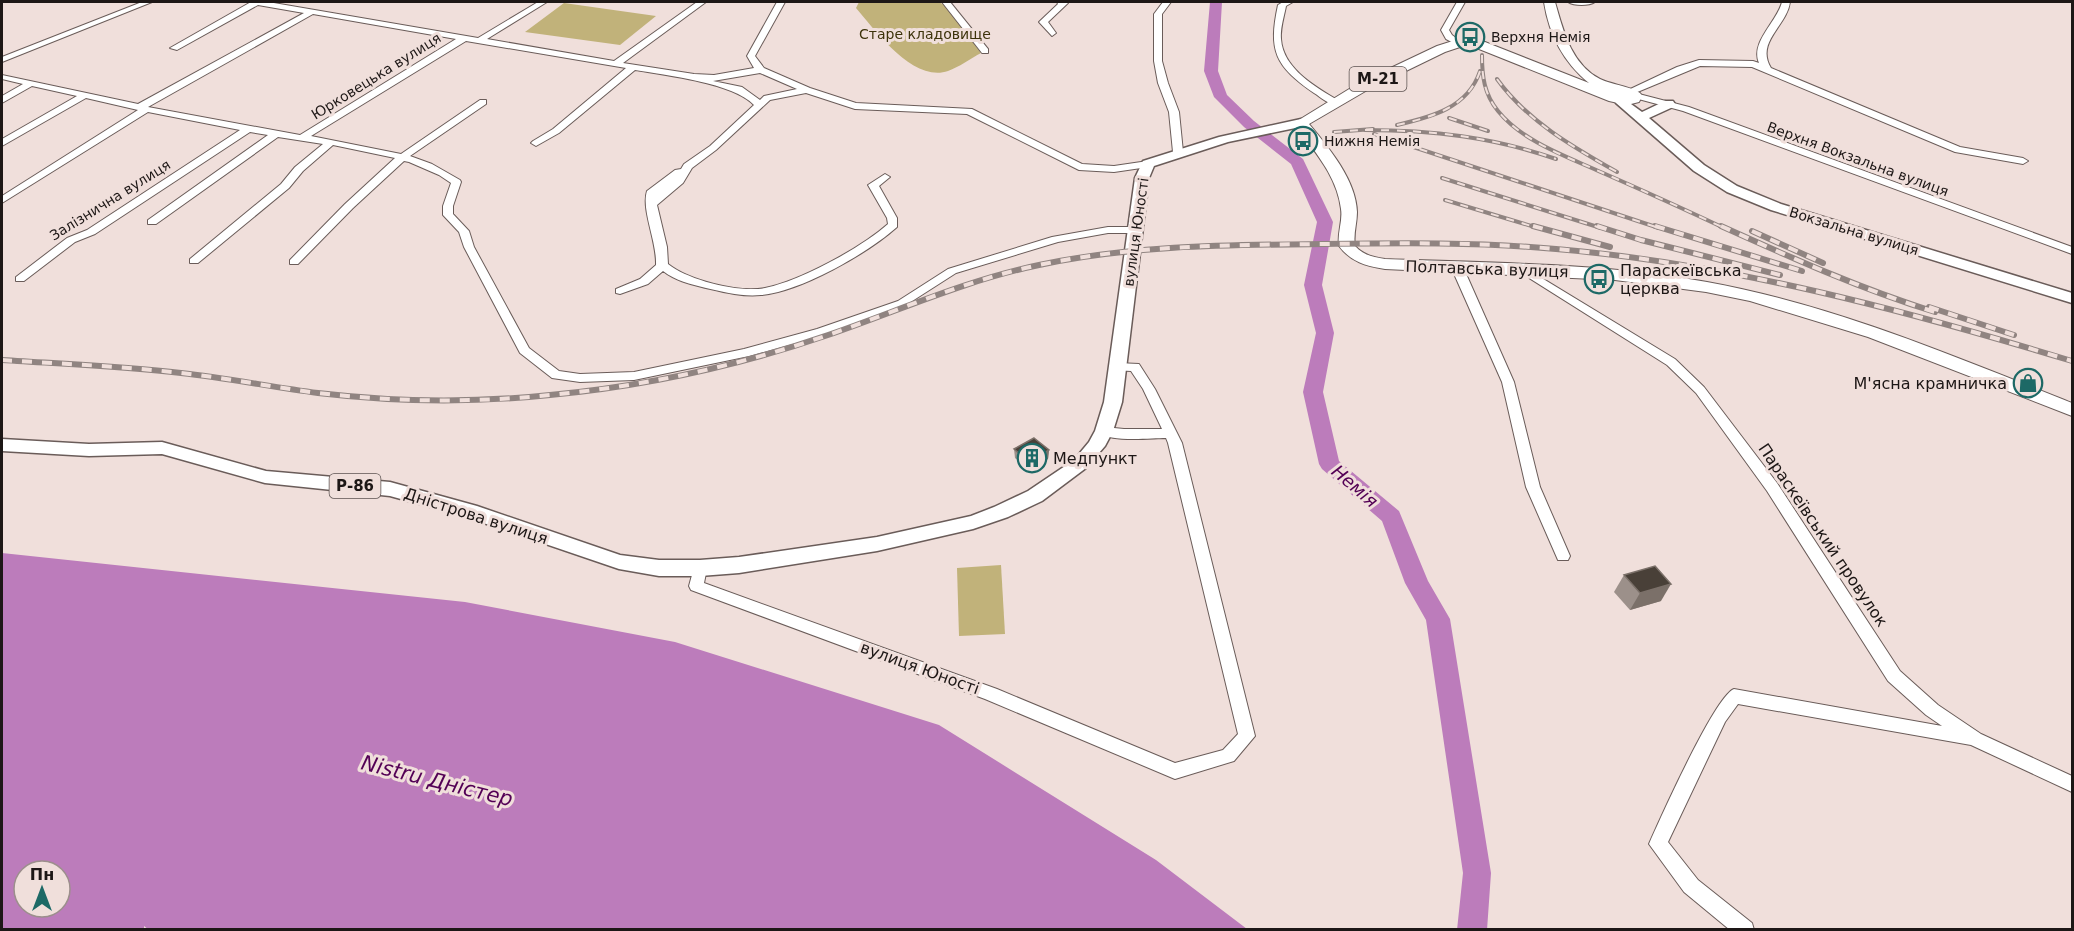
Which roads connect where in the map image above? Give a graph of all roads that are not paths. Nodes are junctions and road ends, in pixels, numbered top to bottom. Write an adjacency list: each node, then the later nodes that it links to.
1 (148, 2): 22 (street)
2 (256, 2): 15 (street, Юрковецька вулиця); 20 (street, Юрковецька вулиця)
3 (543, 2): 18 (street)
4 (702, 2): 24 (street)
5 (781, 2): 28 (street)
6 (946, 2): 21 (street)
7 (1061, 2): 16 (street)
8 (1167, 2): 50 (street)
9 (1289, 2): 37 (street)
10 (1461, 2): 19 (street)
11 (1549, 2): 23 (highway)
12 (1572, 2): 13 (street)
13 (1591, 2)
14 (1786, 2): 27 (street)
15 (313, 11): 17 (street, Юрковецька вулиця); 40 (street)
16 (1053, 33)
17 (464, 38): 18 (street, Юрковецька вулиця); 46 (street, Юрковецька вулиця)
18 (480, 40): 24 (street, Юрковецька вулиця)
19 (1459, 43): 25 (highway, Вокзальна вулиця); 37 (highway, М-21)
20 (174, 48)
21 (985, 51)
22 (2, 60)
23 (1570, 60): 25 (highway); 33 (highway)
24 (615, 64): 26 (street, Юрковецька вулиця)
25 (1540, 66): 33 (highway, Вокзальна вулиця)
26 (633, 67): 29 (street, Юрковецька вулиця); 48 (street)
27 (1767, 69): 33 (street); 52 (street)
28 (761, 70): 29 (street, Юрковецька вулиця); 32 (street)
29 (694, 77): 39 (street, Юрковецька вулиця)
30 (2, 78): 31 (street)
31 (31, 83): 34 (street); 35 (street)
32 (807, 90): 39 (street); 53 (street)
33 (1615, 91): 38 (street, Верхня Вокзальна вулиця); 41 (main road, Вокзальна вулиця); 43 (main road, Вокзальна вулиця)
34 (85, 95): 40 (street); 49 (street)
35 (2, 100)
36 (483, 102): 51 (street)
37 (1336, 103): 42 (highway, М-21)
38 (1669, 104): 41 (main road); 58 (street, Верхня Вокзальна вулиця)
39 (759, 105): 61 (street)
40 (143, 108): 44 (street); 55 (street)
41 (1646, 115): 43 (main road, Вокзальна вулиця)
42 (1301, 123): 50 (main road, вулиця Юності); 62 (highway, Полтавська вулиця)
43 (1654, 128): 66 (main road, Вокзальна вулиця)
44 (248, 129): 45 (street); 64 (street, Залізнична вулиця)
45 (276, 134): 46 (street); 56 (street)
46 (303, 137): 47 (street)
47 (331, 142): 51 (street); 59 (street)
48 (537, 142)
49 (2, 143)
50 (1178, 152): 53 (main road, вулиця Юності)
51 (401, 158): 57 (street); 60 (street)
52 (2023, 161)
53 (1148, 164): 57 (main road, вулиця Юності / Р-86)
54 (885, 177): 61 (street)
55 (2, 200)
56 (153, 222)
57 (1134, 230): 67 (main road, вулиця Юності / Р-86)
58 (2073, 251)
59 (194, 261)
60 (294, 262)
61 (662, 265): 65 (street)
62 (1458, 267): 63 (highway, Полтавська вулиця); 72 (street)
63 (1522, 269): 68 (highway, Полтавська вулиця); 74 (street, Параскеївський провулок)
64 (20, 279)
65 (620, 291)
66 (2073, 298)
67 (1117, 367): 69 (main road, вулиця Юності / Р-86); 70 (street, вулиця Юності)
68 (2073, 410)
69 (1104, 431): 70 (street); 73 (main road, вулиця Юності / Р-86)
70 (1170, 433): 73 (street, вулиця Юності)
71 (2, 445): 73 (main road, Дністрова вулиця / Р-86)
72 (1563, 556)
73 (700, 568)
74 (1975, 739): 75 (street); 76 (street)
75 (2073, 784)
76 (1745, 930)

